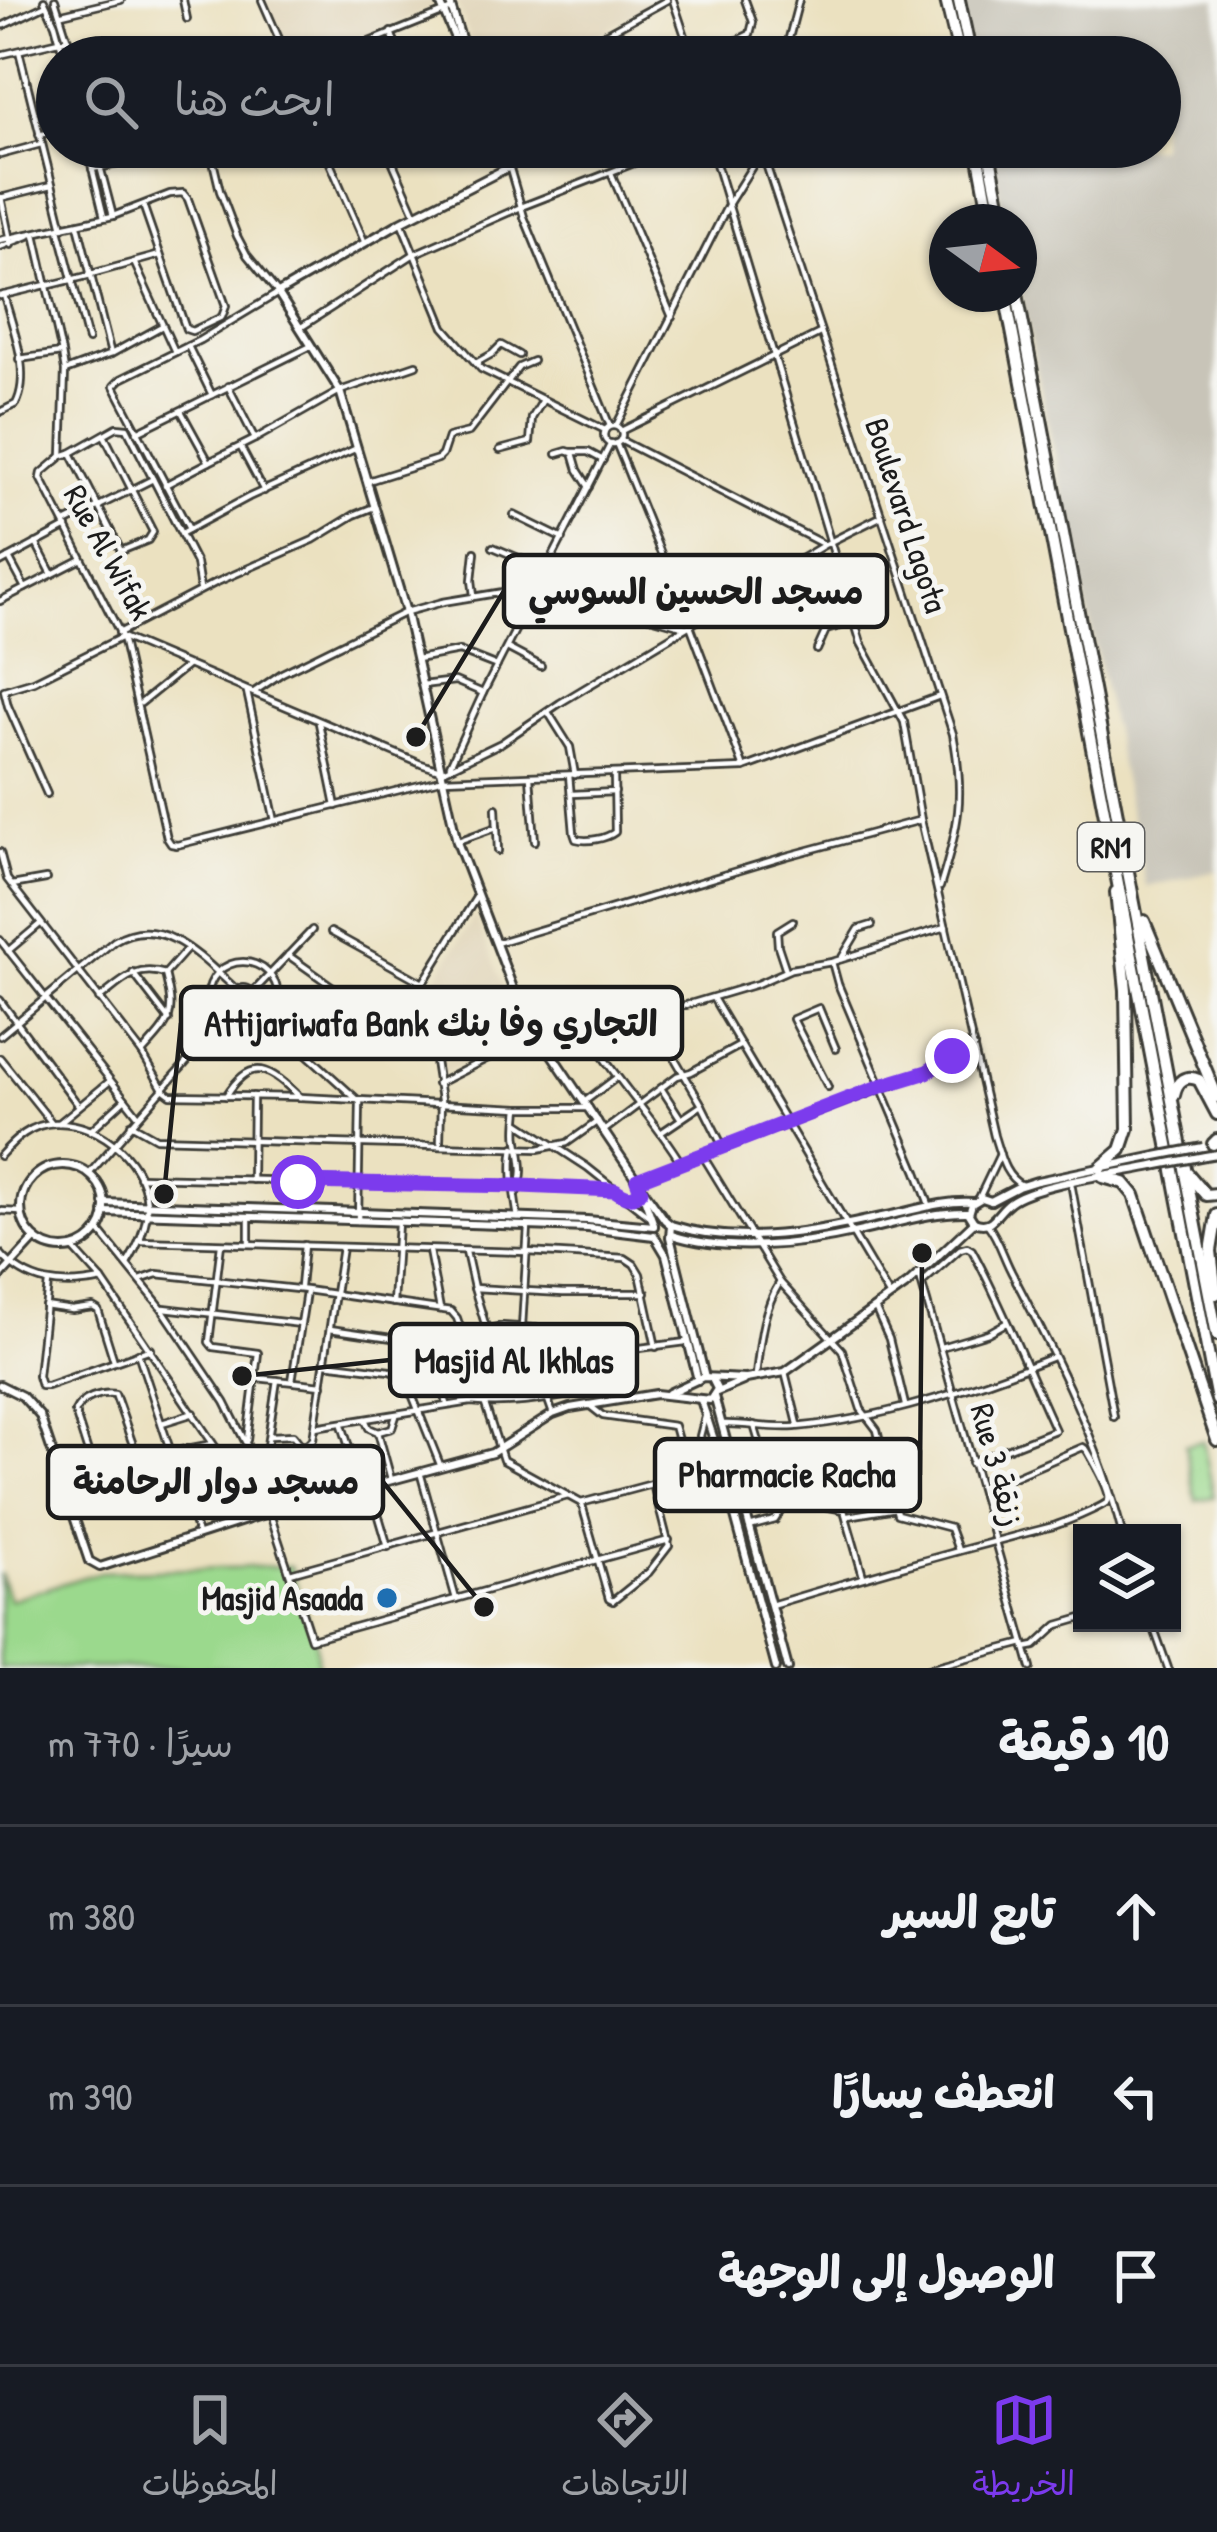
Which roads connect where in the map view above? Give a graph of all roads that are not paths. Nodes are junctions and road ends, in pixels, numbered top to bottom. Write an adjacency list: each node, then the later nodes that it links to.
1 (55, 0): 15 (street)
2 (121, 0): 13 (street)
3 (183, 0): 16 (street)
4 (262, 0): 22 (street)
5 (439, 0): 14 (street)
6 (448, 0): 14 (street)
7 (670, 0): 19 (street); 26 (street)
8 (745, 0): 27 (street)
9 (799, 0): 28 (street)
10 (946, 0): 29 (highway)
11 (958, 0): 30 (highway)
12 (45, 2): 17 (street); 20 (street)
13 (99, 2): 15 (street)
14 (448, 11): 18 (street); 25 (street)
15 (62, 14): 21 (street)
16 (187, 19)
17 (0, 27)
18 (391, 32): 23 (street); 24 (street)
19 (603, 35)
20 (62, 36)
21 (64, 36)
22 (278, 36)
23 (383, 36)
24 (392, 36)
25 (454, 36)
26 (684, 36)
27 (745, 36)
28 (790, 36)
29 (955, 36)
30 (966, 36)
31 (36, 47): 32 (street)
32 (19, 51): 33 (street); 34 (street)
33 (0, 55)
34 (36, 122)
35 (36, 146): 36 (street)
36 (0, 155)
37 (48, 168): 52 (street)
38 (100, 168): 50 (street); 60 (street)
39 (214, 168): 75 (street)
40 (332, 168): 68 (street)
41 (395, 168): 59 (street)
42 (507, 168): 59 (street)
43 (509, 168): 58 (street)
44 (623, 168): 51 (street)
45 (718, 168): 54 (street)
46 (755, 168): 54 (street)
47 (767, 168): 82 (street, Boulevard Lagota)
48 (981, 168): 55 (highway)
49 (992, 168): 56 (highway)
50 (92, 169): 61 (street)
51 (611, 173): 58 (street); 79 (street)
52 (52, 185): 53 (street); 64 (street)
53 (0, 198): 66 (street)
54 (729, 203): 79 (street); 90 (street)
55 (988, 204)
56 (999, 204)
57 (143, 205): 60 (street); 70 (street); 70 (street)
58 (521, 207): 69 (street); 103 (street)
59 (415, 215): 62 (street)
60 (113, 217): 61 (street)
61 (105, 218): 63 (street)
62 (401, 222): 68 (street); 69 (street)
63 (78, 224): 64 (street); 72 (street)
64 (61, 228): 65 (street); 73 (street)
65 (32, 235): 66 (street); 74 (street, Rue Al Wifak)
66 (10, 241): 67 (street)
67 (0, 243)
68 (365, 243): 75 (street)
69 (414, 254): 81 (street); 93 (street)
70 (160, 255): 71 (street)
71 (134, 262): 72 (street); 80 (street)
72 (91, 274): 73 (street); 88 (street)
73 (72, 280): 74 (street); 83 (street)
74 (46, 285): 76 (street); 87 (street, Rue Al Wifak)
75 (278, 293): 81 (street); 84 (street)
76 (2, 296): 91 (street)
77 (1009, 312): 182 (highway, RN1)
78 (1020, 312): 182 (highway, RN1)
79 (672, 317): 103 (street)
80 (162, 326): 86 (street); 88 (street)
81 (300, 328): 85 (street)
82 (822, 333): 90 (street); 126 (street, Boulevard Lagota)
83 (88, 340)
84 (188, 346): 86 (street); 99 (street)
85 (312, 346): 97 (street); 98 (street)
86 (175, 352): 104 (street)
87 (62, 353): 91 (street); 95 (street, Rue Al Wifak)
88 (111, 354): 95 (street)
89 (519, 355): 93 (street)
90 (773, 355): 103 (street); 131 (street)
91 (20, 359): 102 (street)
92 (533, 361): 96 (street)
93 (476, 363): 96 (street)
94 (416, 365): 98 (street)
95 (64, 371): 114 (street, Rue Al Wifak)
96 (508, 383): 100 (street); 118 (street)
97 (228, 386): 99 (street); 106 (street)
98 (340, 391): 106 (street); 109 (street)
99 (212, 395): 101 (street)
100 (543, 400): 103 (street); 110 (street)
101 (181, 410): 104 (street); 116 (street)
102 (0, 412)
103 (613, 428): 107 (street); 107 (street)
104 (137, 432): 119 (street)
105 (104, 435): 112 (street); 117 (street); 121 (street)
106 (255, 439): 108 (street)
107 (616, 442): 115 (street); 131 (street); 146 (street)
108 (240, 447): 116 (street); 122 (street)
109 (357, 448): 118 (street); 122 (street)
110 (500, 450)
111 (570, 452): 113 (street); 115 (street); 120 (street)
112 (71, 453): 114 (street); 123 (street)
113 (557, 454)
114 (62, 456): 127 (street, Rue Al Wifak)
115 (603, 460): 120 (street)
116 (209, 462): 119 (street)
117 (154, 479): 121 (street); 128 (street)
118 (368, 481): 124 (street)
119 (165, 485): 128 (street)
120 (589, 487): 129 (street)
121 (132, 490): 123 (street); 123 (street)
122 (264, 490): 128 (street)
123 (99, 506): 127 (street)
124 (374, 507): 141 (street); 144 (street)
125 (514, 515): 129 (street)
126 (882, 516): 131 (street); 158 (street, Boulevard Lagota)
127 (66, 525): 130 (street); 135 (street, Rue Al Wifak)
128 (185, 531): 141 (street)
129 (563, 539): 137 (street)
130 (36, 543): 134 (street); 138 (street)
131 (827, 544): 145 (street); 146 (street)
132 (493, 547): 137 (street)
133 (475, 552): 142 (street)
134 (9, 559): 136 (street); 140 (street)
135 (82, 559): 138 (street); 147 (street, Rue Al Wifak)
136 (0, 563)
137 (548, 570): 139 (street)
138 (52, 574): 140 (street)
139 (539, 586): 142 (street); 146 (street); 148 (street)
140 (25, 588): 143 (street)
141 (200, 592): 147 (street)
142 (474, 596): 144 (street)
143 (0, 601)
144 (406, 612): 150 (street); 156 (street)
145 (854, 622): 149 (street); 161 (street)
146 (688, 626): 160 (street); 163 (street)
147 (121, 635): 151 (street, Rue Al Wifak); 155 (street); 159 (street)
148 (507, 648): 152 (street); 153 (street)
149 (817, 650)
150 (416, 659): 153 (street); 154 (street)
151 (188, 665): 156 (street, Rue Al Wifak); 159 (street)
152 (542, 666)
153 (497, 667): 157 (street)
154 (422, 685): 157 (street); 164 (street)
155 (2, 689): 169 (street)
156 (250, 691): 162 (street, Rue Al Wifak); 174 (street)
157 (483, 693): 164 (street)
158 (940, 696): 161 (street, Rue Al Wifak); 184 (street, Boulevard Lagota)
159 (139, 705): 174 (street)
160 (548, 712): 164 (street); 166 (street)
161 (899, 712): 163 (street, Rue Al Wifak); 173 (street)
162 (318, 721): 164 (street, Rue Al Wifak); 171 (street)
163 (744, 768): 165 (street, Rue Al Wifak)
164 (445, 773): 167 (street, Rue Al Wifak); 171 (street); 177 (street)
165 (614, 773): 166 (street, Rue Al Wifak); 168 (street)
166 (572, 775): 167 (street, Rue Al Wifak); 170 (street)
167 (530, 777): 176 (street)
168 (615, 792): 170 (street); 170 (street)
169 (47, 794)
170 (572, 794)
171 (336, 806): 174 (street)
172 (496, 808): 175 (street)
173 (921, 820): 184 (street); 193 (street)
174 (275, 821)
175 (497, 826): 177 (street); 178 (street)
176 (536, 841)
177 (457, 842): 185 (street)
178 (498, 851)
179 (0, 852): 181 (street)
180 (46, 879): 181 (street)
181 (9, 882): 183 (street); 187 (street)
182 (1125, 884): 240 (highway); 249 (highway, RN1); 274 (highway); 376 (highway, RN1)
183 (0, 885)
184 (939, 892): 189 (street)
185 (477, 896): 193 (street); 205 (street)
186 (793, 921): 200 (street)
187 (40, 924): 195 (street); 199 (street)
188 (872, 925): 197 (street)
189 (947, 927): 197 (street); 224 (street)
190 (312, 930): 196 (street)
191 (332, 932): 205 (street)
192 (0, 940): 195 (street)
193 (496, 943): 219 (street)
194 (188, 948): 199 (street); 202 (street); 203 (street)
195 (8, 950): 208 (street)
196 (288, 955): 204 (street); 227 (street)
197 (841, 960): 198 (street)
198 (832, 962): 200 (street); 233 (street)
199 (77, 971): 208 (street); 210 (street)
200 (786, 971): 209 (street)
201 (133, 973): 203 (street); 210 (street); 215 (street)
202 (217, 973): 204 (street); 206 (street); 218 (street)
203 (165, 974): 215 (street)
204 (270, 974): 207 (street); 216 (street)
205 (423, 982): 227 (street)
206 (238, 991): 207 (street); 212 (street)
207 (252, 993): 213 (street)
208 (46, 996): 217 (street); 231 (street)
209 (712, 997): 214 (street); 222 (street)
210 (99, 999): 226 (street)
211 (0, 1000): 217 (street)
212 (238, 1003): 213 (street); 218 (street)
213 (250, 1003): 216 (street)
214 (650, 1016): 220 (street); 229 (street)
215 (169, 1020): 226 (street)
216 (269, 1020): 218 (street); 242 (street)
217 (16, 1022): 221 (street); 246 (street)
218 (220, 1023): 236 (street)
219 (535, 1034): 223 (street); 232 (street)
220 (589, 1035): 223 (street); 230 (street)
221 (0, 1036)
222 (740, 1045): 229 (street); 256 (street)
223 (544, 1047): 244 (street)
224 (974, 1047): 233 (street); 269 (street)
225 (836, 1049): 234 (street)
226 (142, 1053): 236 (street)
227 (432, 1057): 232 (street)
228 (0, 1058): 255 (street)
229 (684, 1073): 235 (street); 247 (street)
230 (616, 1078): 244 (street); 245 (street)
231 (110, 1081): 241 (street); 246 (street)
232 (437, 1084): 243 (street)
233 (881, 1086): 256 (street); 289 (street)
234 (828, 1087)
235 (661, 1088): 245 (street); 252 (street)
236 (163, 1089): 237 (street); 251 (street)
237 (226, 1096): 238 (street); 239 (street)
238 (253, 1096): 239 (street); 261 (street)
239 (300, 1097): 242 (street)
240 (1217, 1097)
241 (125, 1100): 251 (street); 259 (street)
242 (359, 1100): 243 (street); 262 (street)
243 (442, 1105): 248 (street); 264 (street)
244 (587, 1105): 248 (street); 253 (street)
245 (639, 1105): 258 (street); 260 (street)
246 (79, 1106): 255 (street)
247 (702, 1106): 252 (street); 267 (street)
248 (519, 1108): 254 (street)
249 (1174, 1110): 250 (highway); 273 (highway, RN1)
250 (1217, 1114)
251 (138, 1116): 257 (street)
252 (681, 1119): 260 (street)
253 (598, 1120): 258 (street); 266 (street)
254 (518, 1122): 265 (street); 266 (street)
255 (56, 1123): 259 (street); 270 (street)
256 (788, 1123): 267 (street); 303 (street)
257 (131, 1124): 261 (street); 263 (street)
258 (605, 1130): 282 (street)
259 (90, 1131): 263 (street)
260 (662, 1133): 272 (street)
261 (251, 1141): 262 (street); 277 (street)
262 (361, 1142): 264 (street); 278 (street)
263 (114, 1144): 275 (street); 276 (street)
264 (440, 1145): 265 (street)
265 (517, 1146): 266 (street); 281 (street); 283 (street)
266 (556, 1147): 284 (street)
267 (723, 1147): 271 (street)
268 (1212, 1147): 274 (street, bridge)
269 (1000, 1154): 280 (street); 287 (street)
270 (0, 1156)
271 (703, 1156): 272 (street); 307 (street)
272 (681, 1163): 282 (street)
273 (1183, 1164): 285 (highway); 351 (highway, RN1)
274 (1102, 1173): 279 (street); 280 (street); 398 (highway)
275 (89, 1174): 290 (street); 294 (street)
276 (140, 1177): 277 (street); 291 (street)
277 (252, 1180): 278 (street)
278 (359, 1183): 283 (street); 298 (street)
279 (1071, 1183): 295 (street); 388 (street)
280 (1022, 1185): 288 (street)
281 (521, 1186): 283 (street); 284 (street)
282 (639, 1186): 286 (street); 299 (street); 306 (street)
283 (514, 1190): 302 (street)
284 (615, 1190): 286 (street)
285 (1217, 1193)
286 (625, 1197): 306 (street)
287 (976, 1201): 288 (street); 289 (street); 293 (street)
288 (992, 1201): 295 (street)
289 (929, 1207): 303 (street)
290 (104, 1208): 291 (street); 305 (street)
291 (147, 1209): 297 (street); 298 (street); 311 (street)
292 (0, 1211): 294 (street)
293 (969, 1211): 300 (street); 308 (street)
294 (21, 1212): 310 (street)
295 (996, 1214): 304 (street)
296 (1217, 1215): 339 (highway)
297 (250, 1217): 298 (street); 313 (street)
298 (358, 1217): 301 (street); 302 (street)
299 (668, 1222): 306 (street); 307 (street); 309 (street)
300 (974, 1222): 304 (street); 326 (street)
301 (398, 1223): 302 (street); 318 (street)
302 (522, 1224): 306 (street); 306 (street); 321 (street)
303 (847, 1224): 307 (street); 308 (street)
304 (988, 1225): 358 (street)
305 (98, 1229): 317 (street); 323 (street)
306 (654, 1229): 309 (street); 353 (street)
307 (751, 1234): 314 (street)
308 (852, 1234): 314 (street); 337 (street)
309 (671, 1236): 314 (street); 366 (street)
310 (35, 1239): 317 (street); 324 (street)
311 (140, 1241): 312 (street); 323 (street)
312 (221, 1244): 313 (street); 329 (street)
313 (249, 1244): 315 (street)
314 (755, 1244): 330 (street)
315 (304, 1245): 316 (street); 333 (street)
316 (342, 1247): 318 (street); 336 (street)
317 (73, 1248): 327 (street)
318 (396, 1249): 319 (street); 338 (street)
319 (429, 1251): 320 (street); 343 (street)
320 (466, 1252): 321 (street); 332 (street)
321 (527, 1252): 334 (street); 335 (street)
322 (0, 1253): 324 (street)
323 (127, 1264): 328 (street)
324 (11, 1265): 325 (street); 331 (street)
325 (1, 1275)
326 (921, 1278): 337 (street); 345 (street); 355 (street, Rue 3 زنقة)
327 (102, 1280): 331 (street); 356 (street)
328 (140, 1280): 329 (street); 341 (street)
329 (217, 1281): 333 (street); 344 (street)
330 (780, 1282): 352 (street); 364 (street)
331 (49, 1283): 340 (street)
332 (474, 1288): 334 (street); 348 (street)
333 (303, 1290): 336 (street); 346 (street)
334 (524, 1290): 335 (street); 347 (street)
335 (646, 1293): 354 (street)
336 (335, 1294): 338 (street); 349 (street)
337 (890, 1298): 342 (street)
338 (393, 1303): 343 (street)
339 (1217, 1303)
340 (45, 1306): 359 (street); 359 (street)
341 (161, 1307): 344 (street); 399 (street)
342 (875, 1308): 352 (street); 380 (street)
343 (440, 1309): 350 (street)
344 (213, 1314): 346 (street); 363 (street)
345 (1006, 1323): 355 (street); 361 (street)
346 (301, 1324): 367 (street)
347 (523, 1327): 348 (street); 354 (street); 375 (street)
348 (486, 1328): 350 (street); 377 (street)
349 (330, 1329): 360 (street); 381 (street)
350 (463, 1334): 378 (street)
351 (1217, 1335)
352 (833, 1338): 362 (street); 387 (street)
353 (686, 1342): 354 (street); 366 (street)
354 (656, 1347)
355 (941, 1347): 370 (street, Rue 3 زنقة)
356 (151, 1349): 357 (street); 383 (street)
357 (138, 1353): 359 (street); 390 (street)
358 (1053, 1357): 361 (street); 432 (street)
359 (114, 1360)
360 (325, 1363): 369 (street); 382 (street)
361 (1026, 1368): 370 (street); 408 (street)
362 (784, 1372): 364 (street); 394 (street)
363 (257, 1378): 365 (street); 399 (street)
364 (751, 1379): 366 (street); 372 (street)
365 (277, 1380): 367 (street); 397 (street)
366 (703, 1380): 371 (street); 372 (street); 374 (street)
367 (292, 1382): 369 (street)
368 (0, 1384): 412 (street)
369 (322, 1385): 395 (street)
370 (953, 1393): 380 (street); 408 (street, Rue 3 زنقة)
371 (666, 1394): 373 (street); 374 (street)
372 (716, 1394): 374 (street); 392 (street)
373 (623, 1398): 375 (street); 379 (street)
374 (699, 1398): 384 (street)
375 (548, 1399): 377 (street); 386 (street)
376 (1217, 1400)
377 (509, 1402): 378 (street)
378 (484, 1404): 381 (street); 403 (street)
379 (589, 1405): 386 (street); 415 (street)
380 (905, 1405): 387 (street)
381 (448, 1406): 382 (street)
382 (416, 1411): 385 (street); 413 (street)
383 (194, 1413): 390 (street); 400 (street)
384 (706, 1413): 415 (street); 449 (street)
385 (396, 1414): 389 (street); 396 (street)
386 (553, 1414): 403 (street)
387 (864, 1415): 394 (street); 427 (street)
388 (1114, 1417)
389 (365, 1419): 391 (street); 396 (street)
390 (162, 1423): 402 (street)
391 (342, 1423): 395 (street); 421 (street)
392 (722, 1424): 393 (street); 411 (street)
393 (754, 1425): 394 (street); 406 (street)
394 (799, 1426)
395 (315, 1427): 401 (street)
396 (378, 1432): 416 (street)
397 (269, 1436): 401 (street); 404 (street)
398 (1217, 1440)
399 (247, 1442): 405 (street)
400 (214, 1444): 402 (street); 418 (street)
401 (297, 1446): 404 (street); 425 (street)
402 (171, 1450): 407 (street); 410 (street)
403 (499, 1450): 413 (street); 422 (street)
404 (266, 1453): 405 (street)
405 (254, 1456): 428 (street)
406 (764, 1458): 411 (street); 423 (street)
407 (138, 1459): 409 (street); 409 (street)
408 (971, 1463): 437 (street, Rue 3 زنقة)
409 (92, 1465): 412 (street)
410 (177, 1466): 420 (street); 424 (street)
411 (734, 1466): 433 (street)
412 (57, 1467): 420 (street)
413 (441, 1467): 414 (street)
414 (420, 1472): 416 (street); 434 (street)
415 (688, 1474): 419 (street)
416 (391, 1480): 421 (street)
417 (1003, 1482): 437 (street)
418 (240, 1484): 424 (street); 431 (street)
419 (653, 1484): 426 (street); 436 (street)
420 (64, 1487): 435 (street)
421 (366, 1487): 425 (street); 438 (street)
422 (568, 1496): 426 (street); 434 (street)
423 (776, 1496): 430 (street); 433 (street)
424 (188, 1499): 435 (street)
425 (311, 1502): 428 (street)
426 (581, 1503): 440 (street)
427 (896, 1508): 430 (street); 439 (street)
428 (281, 1510): 429 (street)
429 (270, 1514): 431 (street); 441 (street)
430 (847, 1516): 442 (street)
431 (256, 1517): 435 (street)
432 (1119, 1524)
433 (749, 1527): 444 (street)
434 (438, 1533): 438 (street); 443 (street)
435 (198, 1534)
436 (669, 1540): 440 (street); 440 (street)
437 (994, 1541): 439 (street); 447 (street, Rue 3 زنقة)
438 (388, 1547): 441 (street)
439 (958, 1550): 442 (street)
440 (597, 1560): 443 (street)
441 (290, 1573): 443 (street)
442 (863, 1577): 444 (street)
443 (456, 1599)
444 (771, 1605): 450 (street)
445 (1073, 1621): 447 (street)
446 (1155, 1632): 453 (street)
447 (1025, 1646): 448 (street); 452 (street, Rue 3 زنقة)
448 (941, 1666): 451 (street)
449 (776, 1668)
450 (788, 1668)
451 (929, 1668)
452 (1031, 1668)
453 (1168, 1668)

